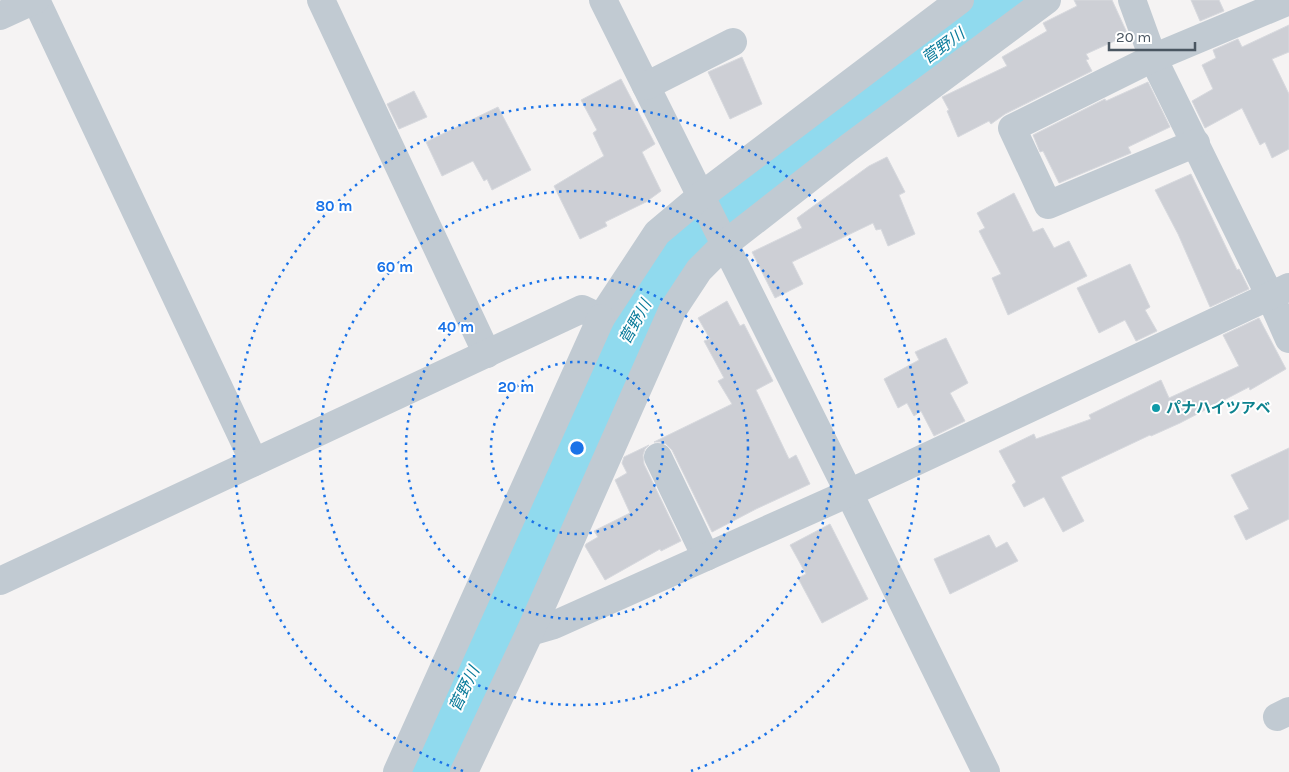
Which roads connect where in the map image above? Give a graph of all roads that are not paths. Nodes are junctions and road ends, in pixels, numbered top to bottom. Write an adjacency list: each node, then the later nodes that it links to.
1 (35, 0): 8 (street); 20 (street)
2 (321, 0): 18 (street)
3 (603, 0): 11 (street)
4 (960, 0): 13 (street)
5 (1047, 0): 14 (street)
6 (1132, 0): 10 (street)
7 (1289, 1): 10 (street)
8 (0, 16)
9 (733, 42): 11 (street)
10 (1153, 58): 12 (street); 12 (street)
11 (646, 86): 13 (street)
12 (1196, 143): 15 (street)
13 (701, 196): 14 (street); 16 (street)
14 (725, 244): 21 (street); 24 (street)
15 (1280, 291): 17 (street); 21 (street)
16 (601, 318): 18 (street); 25 (street)
17 (1289, 339)
18 (487, 354): 20 (street)
19 (658, 458): 22 (street)
20 (254, 462): 23 (street)
21 (849, 492): 22 (street); 27 (street)
22 (706, 557): 24 (street)
23 (0, 581)
24 (530, 632): 26 (street)
25 (397, 772)
26 (464, 772)
27 (986, 772)

